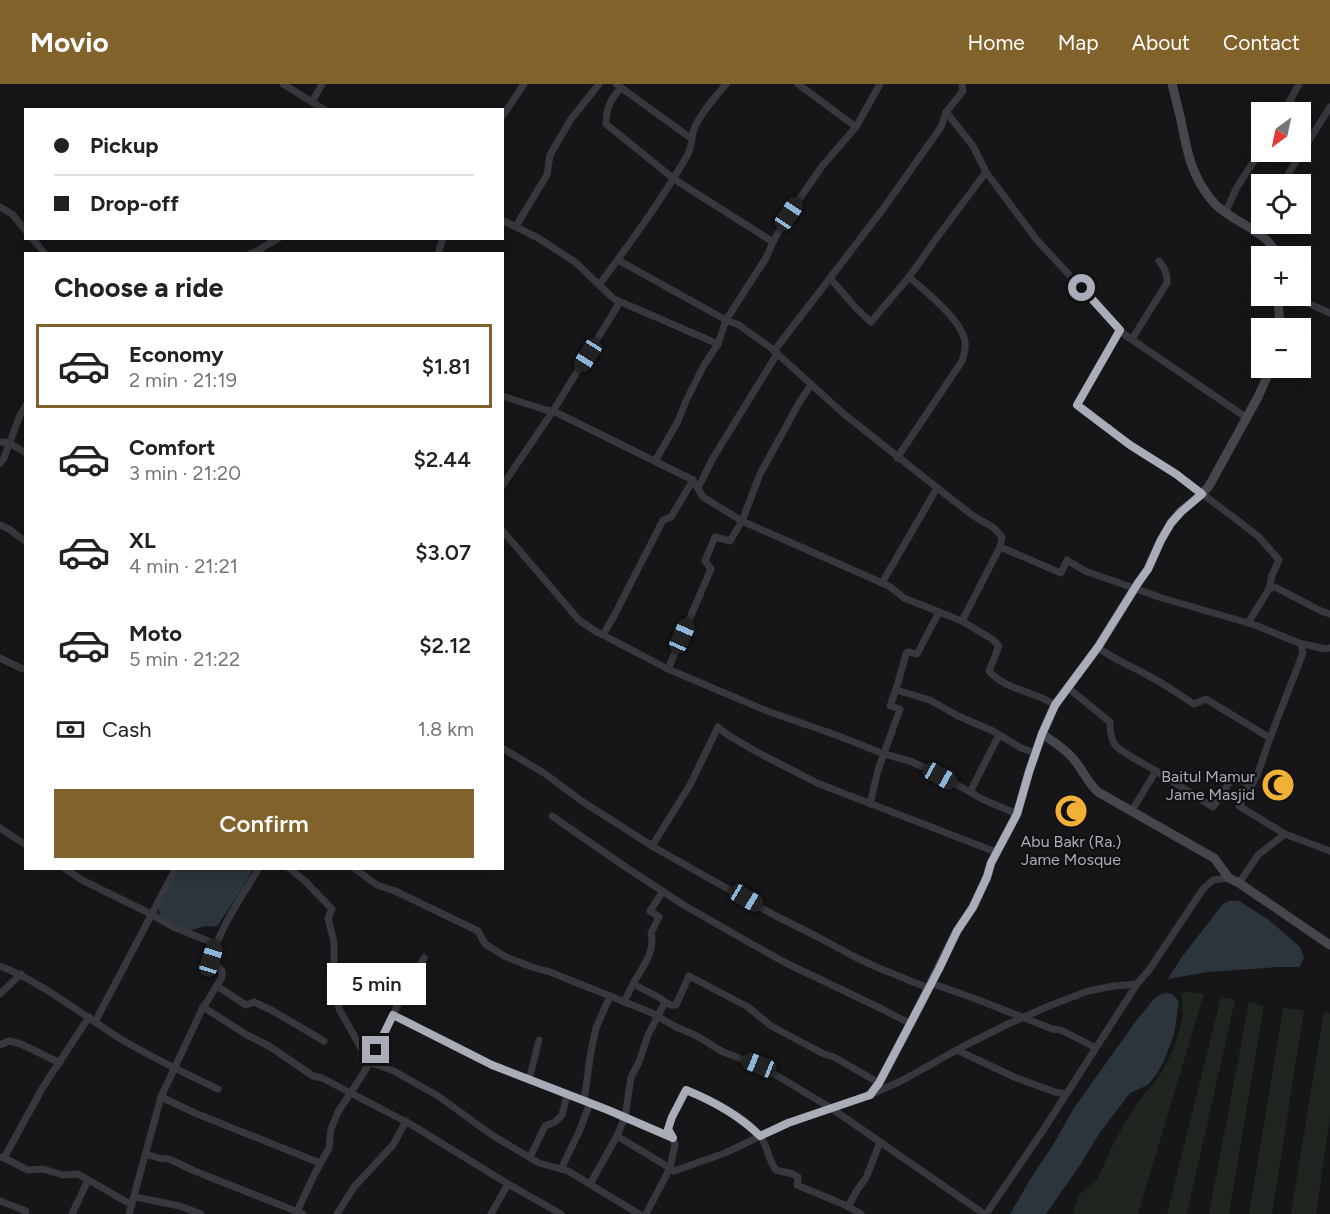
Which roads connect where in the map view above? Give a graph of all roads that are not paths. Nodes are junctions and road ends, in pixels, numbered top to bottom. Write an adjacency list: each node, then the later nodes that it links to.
1 (283, 84): 12 (street)
2 (322, 84): 12 (street)
3 (524, 84): 17 (street)
4 (599, 84): 27 (street)
5 (726, 84): 19 (street)
6 (798, 84): 18 (street)
7 (880, 84): 18 (street)
8 (962, 84): 16 (street)
9 (1172, 84): 25 (street)
10 (1299, 84): 13 (street)
11 (618, 86): 19 (street); 23 (street)
12 (312, 102): 15 (street)
13 (1289, 102)
14 (1330, 107): 22 (street)
15 (322, 108)
16 (946, 112): 21 (street); 40 (street)
17 (504, 114)
18 (856, 127): 33 (street)
19 (692, 139): 23 (street)
20 (1253, 162): 25 (street)
21 (986, 172): 39 (street); 46 (street)
22 (1288, 174)
23 (674, 179): 33 (street); 37 (street)
24 (0, 207): 28 (street)
25 (1226, 213): 29 (street)
26 (504, 221): 27 (street)
27 (516, 226): 41 (street)
28 (24, 229)
29 (1251, 230)
30 (1258, 234): 34 (street)
31 (34, 240): 35 (street)
32 (276, 240): 36 (street)
33 (773, 242): 45 (street)
34 (1271, 246)
35 (43, 252)
36 (255, 252)
37 (618, 260): 41 (street); 45 (street)
38 (1159, 261): 47 (street)
39 (909, 277): 40 (street); 59 (street)
40 (830, 278): 49 (street)
41 (599, 285): 42 (street)
42 (620, 302): 48 (street); 54 (street)
43 (1311, 304): 44 (street)
44 (1330, 313)
45 (726, 320): 48 (street); 49 (street)
46 (1120, 330): 47 (street); 66 (street)
47 (1132, 339): 55 (street)
48 (718, 344): 60 (street)
49 (776, 352): 51 (street); 64 (street)
50 (1267, 378): 55 (street)
51 (811, 385): 59 (street); 67 (street)
52 (504, 397): 54 (street)
53 (24, 408): 57 (street)
54 (553, 411): 60 (street); 63 (street)
55 (1247, 417): 66 (street)
56 (0, 442): 57 (street)
57 (9, 442): 58 (street); 61 (street)
58 (24, 452)
59 (897, 458): 65 (street)
60 (655, 461): 62 (street)
61 (0, 463)
62 (693, 480): 64 (street); 79 (street)
63 (504, 483)
64 (698, 488): 67 (street)
65 (937, 488): 71 (street); 72 (street)
66 (1202, 494): 73 (street); 74 (street)
67 (742, 521): 72 (street); 85 (street)
68 (0, 525): 70 (street)
69 (504, 532): 79 (street)
70 (24, 540)
71 (1000, 547): 73 (street); 77 (street)
72 (882, 583): 75 (street)
73 (1135, 588): 78 (street); 81 (street)
74 (1269, 589): 76 (street); 78 (street)
75 (939, 612): 77 (street); 87 (street)
76 (1330, 614)
77 (963, 621): 88 (street)
78 (1248, 623): 80 (street)
79 (603, 635): 85 (street)
80 (1301, 644): 82 (street); 91 (street)
81 (1098, 647): 86 (street); 91 (street)
82 (1330, 648)
83 (0, 658): 84 (street)
84 (24, 669)
85 (668, 669): 94 (street)
86 (1067, 687): 88 (street); 95 (street)
87 (896, 690): 90 (street); 94 (street)
88 (1055, 705): 89 (street)
89 (1042, 734): 93 (street); 99 (street)
90 (999, 735): 93 (street); 97 (street)
91 (1270, 738): 96 (street)
92 (504, 749): 105 (street)
93 (1035, 753): 100 (street)
94 (884, 754): 97 (street); 98 (street)
95 (1156, 771): 96 (street); 99 (street)
96 (1251, 786): 103 (street)
97 (970, 792): 100 (street)
98 (870, 804): 105 (street); 107 (street)
99 (1131, 812): 113 (street)
100 (1017, 814): 107 (street)
101 (552, 816): 115 (street)
102 (0, 828): 104 (street)
103 (1285, 834): 106 (street); 114 (street)
104 (24, 844)
105 (652, 846): 125 (street)
106 (1330, 851)
107 (996, 852): 125 (street)
108 (67, 870): 116 (street)
109 (175, 870): 116 (street)
110 (259, 870): 117 (street)
111 (291, 870): 141 (street)
112 (359, 870): 127 (street)
113 (1229, 878): 114 (street); 123 (street)
114 (1239, 883): 118 (street)
115 (663, 891): 122 (street); 135 (street)
116 (151, 914): 117 (street); 134 (street)
117 (216, 944): 124 (street)
118 (1330, 945)
119 (424, 958): 131 (street)
120 (0, 966): 121 (street)
121 (21, 974): 126 (street); 134 (street)
122 (633, 984): 128 (street); 129 (street)
123 (1137, 984): 133 (street); 139 (street)
124 (217, 986): 130 (street); 137 (street)
125 (929, 986): 133 (street); 135 (street)
126 (0, 994)
127 (610, 996): 128 (street); 152 (street)
128 (624, 1002): 132 (street)
129 (665, 1002): 132 (street); 145 (street)
130 (203, 1006): 143 (street); 147 (street)
131 (393, 1015): 141 (street); 144 (street)
132 (657, 1016): 153 (street); 154 (street)
133 (1024, 1017): 139 (street); 140 (street)
134 (92, 1020): 142 (street); 143 (street)
135 (911, 1023): 145 (street)
136 (539, 1040): 144 (street)
137 (324, 1041)
138 (0, 1045): 142 (street)
139 (1096, 1048): 148 (street)
140 (957, 1050): 148 (street); 150 (street)
141 (369, 1062): 147 (street); 162 (street)
142 (60, 1063): 161 (street)
143 (175, 1069): 146 (street); 151 (street)
144 (529, 1080): 149 (street)
145 (879, 1083): 150 (street)
146 (218, 1089)
147 (351, 1093): 155 (street); 163 (street)
148 (1066, 1094): 184 (street)
149 (567, 1095): 152 (street); 162 (street)
150 (870, 1095): 153 (street)
151 (161, 1097): 160 (street); 163 (street)
152 (587, 1102): 154 (street); 165 (street)
153 (831, 1108): 157 (street); 159 (street)
154 (625, 1117): 156 (street); 158 (street)
155 (406, 1121): 167 (street); 178 (street)
156 (617, 1136): 164 (street); 168 (street)
157 (760, 1136): 158 (street); 164 (street); 172 (street)
158 (673, 1138): 164 (street)
159 (880, 1142): 172 (street); 184 (street)
160 (145, 1154): 169 (street); 173 (street)
161 (2, 1157): 166 (street)
162 (530, 1157): 165 (street)
163 (320, 1163): 173 (street)
164 (669, 1168): 182 (street)
165 (561, 1169): 168 (street)
166 (88, 1180): 171 (street); 175 (street)
167 (508, 1184): 179 (street); 180 (street)
168 (590, 1184): 181 (street)
169 (135, 1197): 171 (street); 177 (street)
170 (0, 1201): 174 (street)
171 (132, 1205): 176 (street)
172 (848, 1207): 183 (street)
173 (299, 1213)
174 (25, 1214)
175 (72, 1214)
176 (129, 1214)
177 (201, 1214)
178 (337, 1214)
179 (491, 1214)
180 (561, 1214)
181 (639, 1214)
182 (646, 1214)
183 (861, 1214)
184 (985, 1214)

